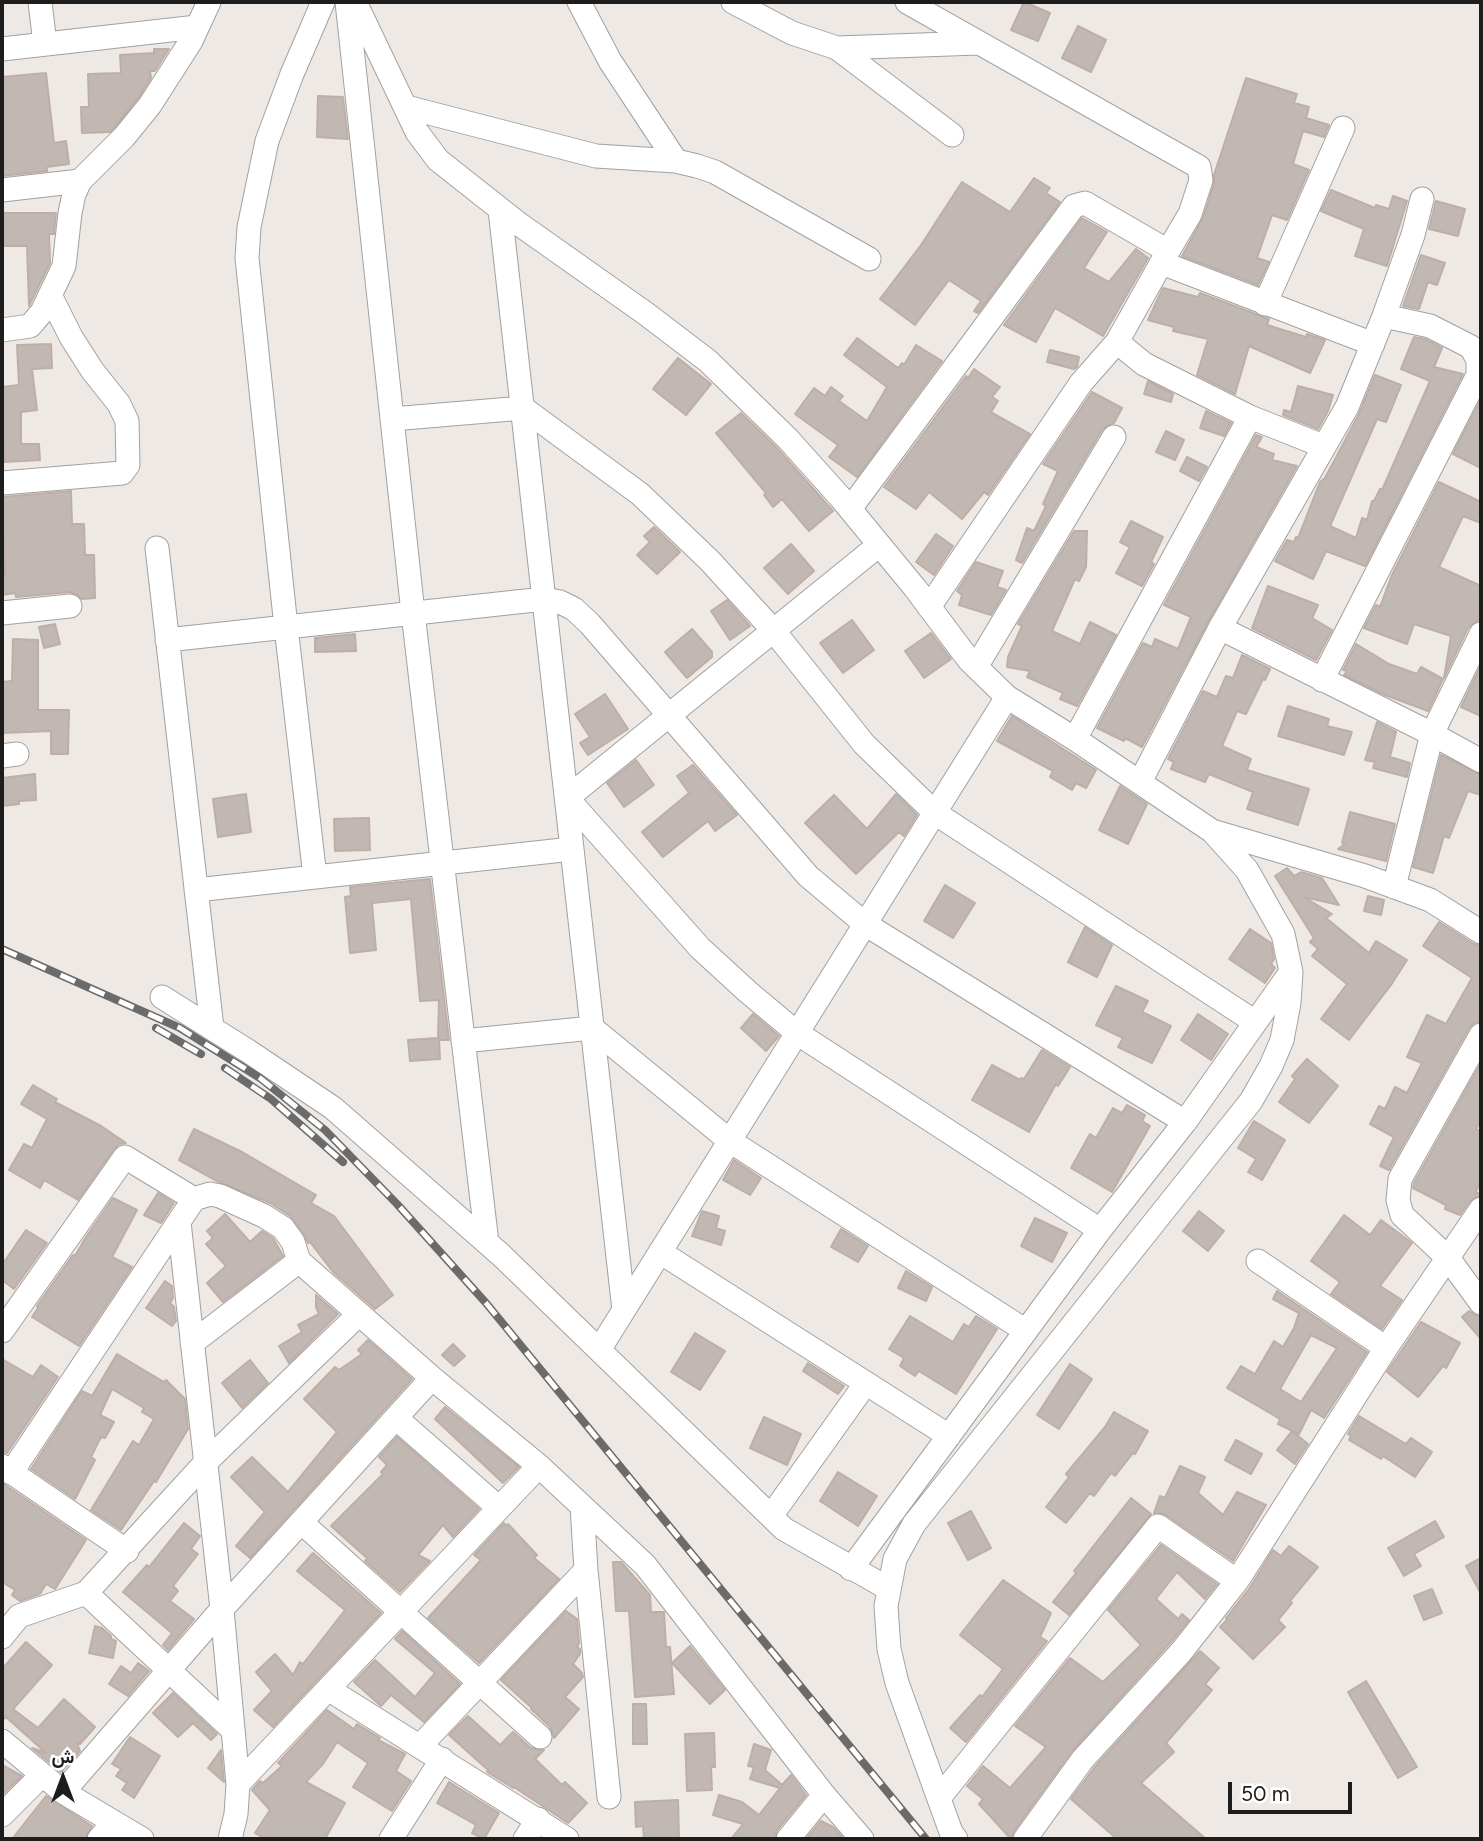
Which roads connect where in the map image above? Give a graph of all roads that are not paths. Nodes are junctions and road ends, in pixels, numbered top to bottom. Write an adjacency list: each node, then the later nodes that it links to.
1 (40, 2): 11 (street)
2 (209, 2): 9 (street)
3 (323, 2): 44 (street)
4 (347, 2): 32 (street)
5 (355, 2): 14 (street)
6 (579, 2): 17 (street)
7 (907, 2): 10 (street)
8 (738, 4): 12 (street)
9 (197, 27): 11 (street); 18 (street)
10 (979, 43): 12 (street); 22 (street)
11 (46, 44): 13 (street)
12 (837, 48): 16 (street)
13 (2, 49)
14 (405, 107): 17 (street); 21 (street)
15 (1343, 128): 25 (street)
16 (952, 135)
17 (676, 161): 23 (street)
18 (80, 181): 19 (street); 24 (street)
19 (2, 190)
20 (1422, 199): 26 (street)
21 (500, 210): 30 (street); 36 (street)
22 (1165, 257): 25 (street); 28 (street); 36 (street)
23 (869, 259)
24 (50, 295): 27 (street); 35 (street)
25 (1265, 304): 29 (street)
26 (1384, 316): 29 (street); 50 (street)
27 (2, 330)
28 (1117, 342): 31 (street); 41 (street)
29 (1373, 344): 34 (street)
30 (523, 408): 32 (street); 39 (street); 46 (street)
31 (1250, 417): 34 (street); 54 (street)
32 (392, 419): 42 (street)
33 (1114, 437): 49 (street)
34 (1324, 446): 45 (street)
35 (2, 483)
36 (850, 509): 37 (street)
37 (879, 545): 41 (street); 46 (street)
38 (157, 548): 48 (street)
39 (544, 599): 42 (street); 52 (street); 57 (street)
40 (70, 606): 43 (street)
41 (929, 607): 49 (street)
42 (413, 613): 44 (street); 61 (street)
43 (2, 614)
44 (286, 627): 48 (street); 62 (street)
45 (1220, 628): 50 (street); 56 (street)
46 (773, 630): 52 (street); 58 (street)
47 (1481, 634): 53 (street)
48 (167, 640): 64 (street)
49 (976, 667): 51 (street)
50 (1322, 680): 53 (street)
51 (1007, 697): 54 (street); 58 (street)
52 (668, 715): 57 (street); 65 (street)
53 (1432, 734): 55 (street); 63 (street)
54 (1075, 739): 56 (street)
55 (1481, 761)
56 (1140, 782): 59 (street)
57 (566, 798): 60 (street); 72 (street)
58 (935, 813): 65 (street); 69 (street)
59 (1212, 831): 63 (street); 67 (street)
60 (572, 849): 61 (street); 71 (street)
61 (442, 863): 62 (street); 74 (street)
62 (315, 877): 64 (street)
63 (1394, 887): 66 (street)
64 (196, 890): 70 (street)
65 (865, 924): 72 (street); 75 (street)
66 (1481, 932)
67 (1291, 972): 69 (street); 109 (street)
68 (162, 996): 70 (street)
69 (1255, 1022): 75 (street)
70 (212, 1028): 81 (street)
71 (592, 1028): 74 (street); 76 (street); 87 (street)
72 (797, 1032): 76 (street); 80 (street)
73 (1481, 1035): 83 (street)
74 (463, 1041): 81 (street)
75 (1185, 1122): 80 (street)
76 (730, 1141): 82 (street); 90 (street)
77 (194, 1199): 79 (street); 84 (street); 89 (street)
78 (1481, 1209): 83 (street)
79 (179, 1222): 91 (street); 100 (street)
80 (1100, 1230): 90 (street)
81 (487, 1243): 93 (street)
82 (660, 1252): 87 (street); 95 (street)
83 (1448, 1258): 86 (street); 92 (street)
84 (299, 1261): 88 (street); 91 (street)
85 (1258, 1261): 92 (street)
86 (1481, 1303)
87 (624, 1310): 93 (street)
88 (358, 1315): 94 (street); 98 (street)
89 (2, 1331)
90 (1026, 1331): 97 (street)
91 (192, 1343): 98 (street)
92 (1386, 1348): 108 (street)
93 (599, 1350): 103 (street)
94 (432, 1378): 96 (street); 99 (street)
95 (866, 1383): 97 (street); 103 (street)
96 (396, 1418): 102 (street); 104 (street)
97 (949, 1436): 106 (street)
98 (206, 1462): 105 (street); 111 (street)
99 (539, 1466): 101 (street); 102 (street)
100 (6, 1469): 105 (street)
101 (582, 1506): 107 (street); 126 (street)
102 (499, 1508): 113 (street)
103 (771, 1516): 106 (street)
104 (300, 1522): 111 (street); 113 (street)
105 (127, 1551): 110 (street)
106 (851, 1569): 109 (street)
107 (586, 1570): 116 (street); 127 (street)
108 (1237, 1581): 128 (street); 140 (street)
109 (889, 1589): 128 (street)
110 (86, 1593): 112 (street); 115 (street)
111 (222, 1609): 115 (street); 118 (street)
112 (10, 1610): 114 (street)
113 (401, 1612): 116 (street); 117 (street)
114 (2, 1637)
115 (169, 1670): 118 (street); 125 (street)
116 (480, 1683): 119 (street); 121 (street)
117 (328, 1689): 121 (street); 124 (street)
118 (233, 1730): 124 (street)
119 (540, 1737)
120 (2, 1741): 123 (street)
121 (420, 1746): 122 (street)
122 (442, 1759): 130 (street); 134 (street)
123 (42, 1774): 125 (street); 129 (street)
124 (239, 1784): 133 (street)
125 (63, 1792): 131 (street)
126 (824, 1795): 137 (street); 138 (street)
127 (609, 1797)
128 (939, 1798): 139 (street)
129 (2, 1815)
130 (538, 1819): 135 (street); 136 (street)
131 (106, 1831): 132 (street)
132 (142, 1839)
133 (230, 1839)
134 (391, 1839)
135 (525, 1839)
136 (567, 1839)
137 (788, 1839)
138 (862, 1839)
139 (956, 1839)
140 (1025, 1839)

